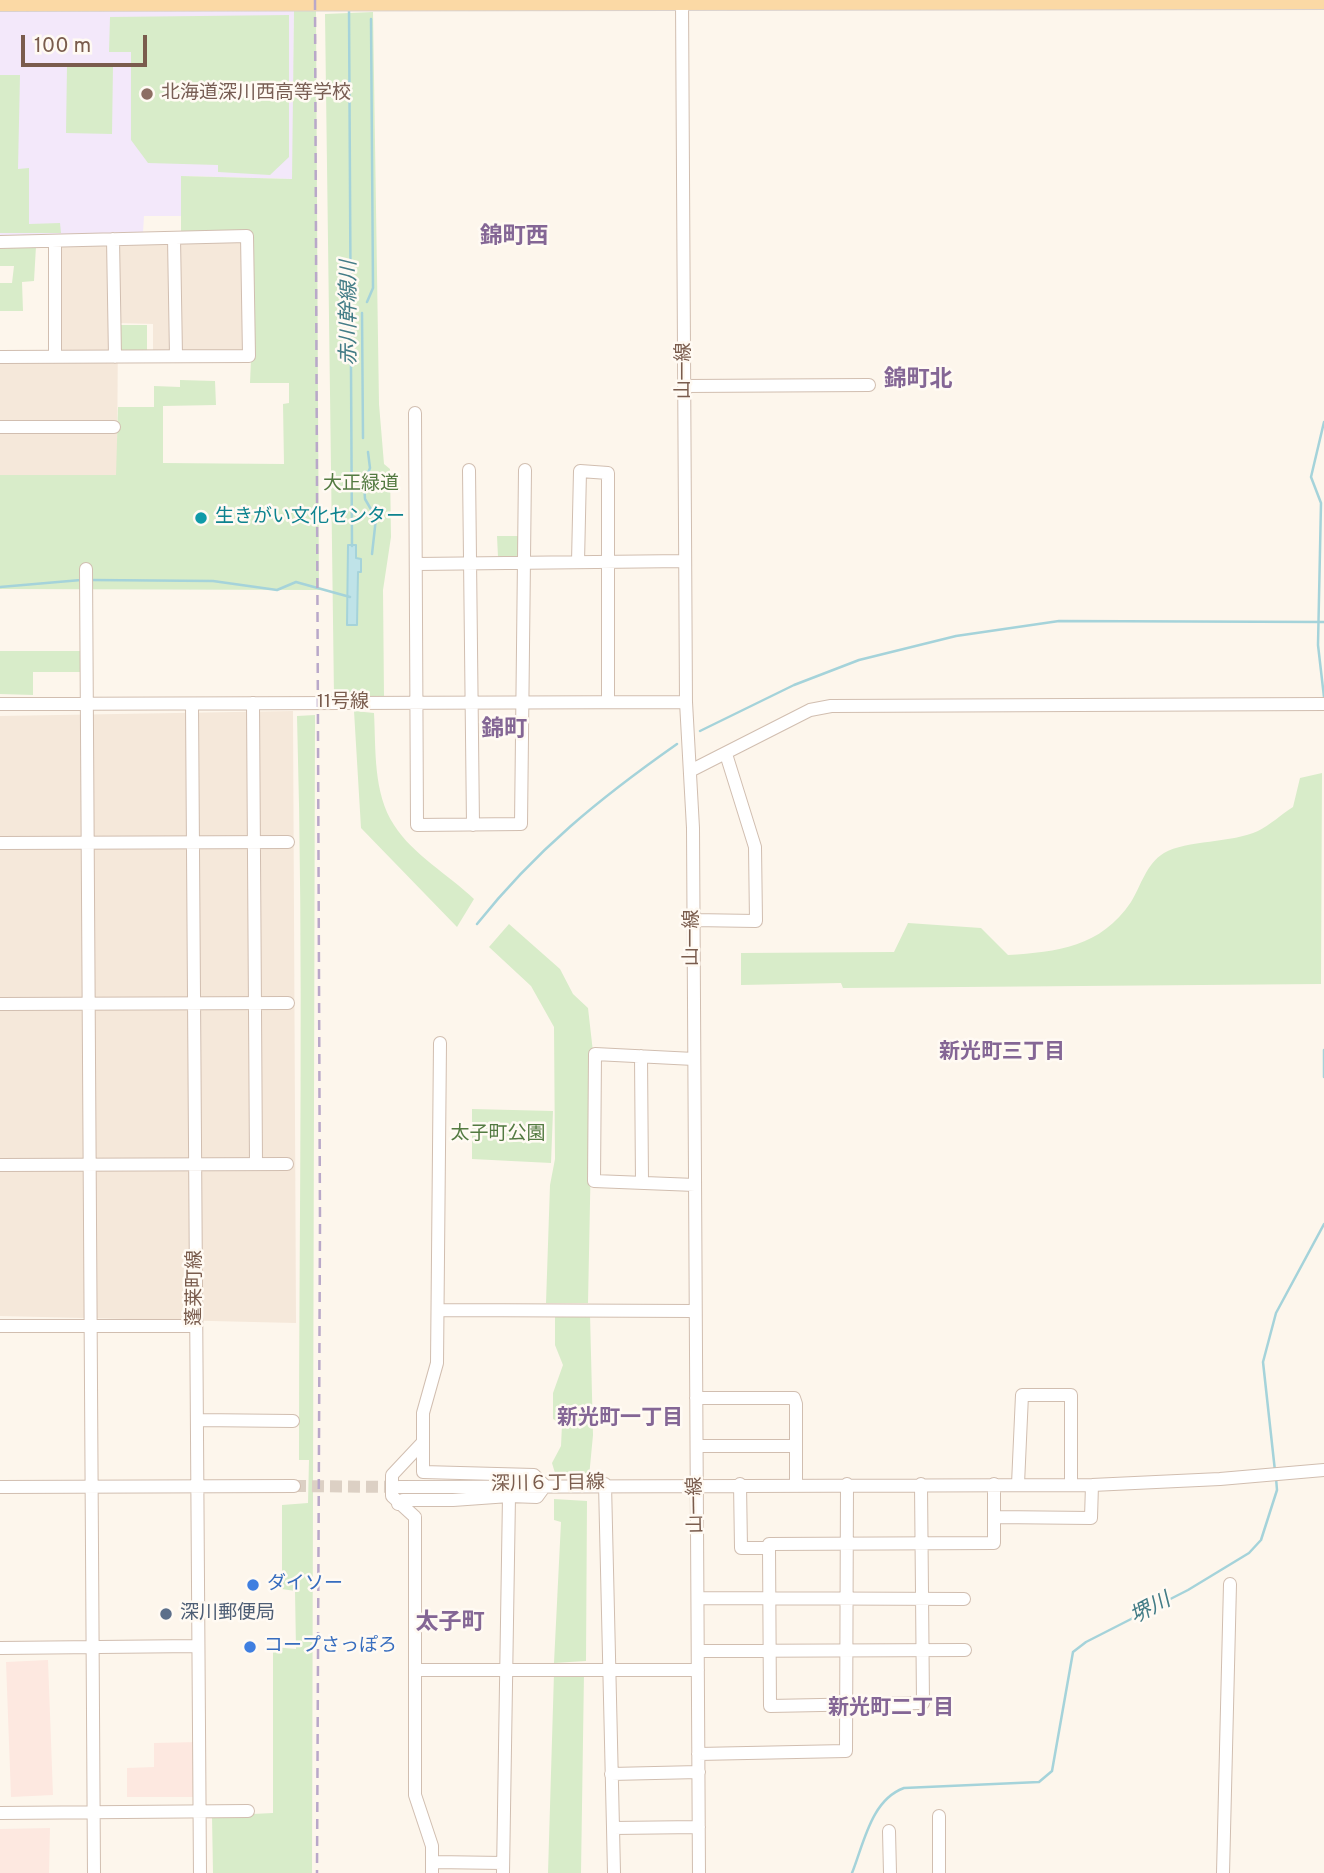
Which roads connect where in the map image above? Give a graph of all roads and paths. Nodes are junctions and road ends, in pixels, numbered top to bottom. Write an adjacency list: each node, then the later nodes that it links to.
1 (202, 1): 2 (main road); 5 (main road)
2 (258, 1): 3 (main road)
3 (682, 1): 4 (main road); 15 (street, 山一線)
4 (1324, 1)
5 (0, 3)
6 (174, 238): 7 (street); 12 (street); 12 (street)
7 (113, 239): 9 (street); 11 (street)
8 (0, 242): 9 (street)
9 (55, 242): 13 (street)
10 (0, 356): 13 (street)
11 (115, 356): 12 (street); 13 (street)
12 (176, 356)
13 (55, 357)
14 (869, 385): 15 (street)
15 (685, 386): 21 (street, 山一線)
16 (415, 413): 26 (street)
17 (0, 427): 18 (street)
18 (114, 427)
19 (469, 470): 22 (street)
20 (525, 470): 23 (street)
21 (685, 561): 25 (street); 31 (street, 山一線)
22 (471, 562): 23 (street); 26 (street); 28 (street)
23 (523, 562): 24 (street); 29 (street)
24 (578, 562): 25 (street); 25 (street)
25 (607, 562): 30 (street)
26 (417, 564): 33 (street)
27 (86, 569): 37 (street)
28 (470, 702): 29 (street, 11号線); 33 (street, 11号線); 40 (street)
29 (523, 702): 30 (street, 11号線); 40 (street)
30 (608, 702): 31 (street, 11号線)
31 (686, 702): 39 (street, 山一線)
32 (253, 703): 33 (street, 11号線); 34 (street, 11号線); 41 (street)
33 (416, 703): 40 (street)
34 (192, 704): 37 (street, 11号線); 43 (street, 蓬莱町線)
35 (1323, 704): 38 (street)
36 (0, 705): 37 (street, 11号線)
37 (87, 705): 45 (street)
38 (726, 754): 39 (street); 46 (street)
39 (690, 771): 46 (street, 山一線)
40 (473, 825)
41 (254, 842): 42 (street); 43 (street); 47 (street)
42 (288, 842)
43 (193, 843): 45 (street); 51 (street, 蓬莱町線)
44 (0, 844): 45 (street)
45 (88, 844): 50 (street)
46 (693, 920): 54 (street, 山一線)
47 (256, 1003): 48 (street); 51 (street); 57 (street)
48 (288, 1003)
49 (0, 1004): 50 (street)
50 (88, 1004): 51 (street); 55 (street)
51 (194, 1004): 56 (street, 蓬莱町線)
52 (440, 1043): 62 (street)
53 (641, 1056): 54 (street); 60 (street); 60 (street)
54 (694, 1059): 61 (street, 山一線)
55 (91, 1164): 56 (street); 59 (street); 64 (street)
56 (196, 1164): 57 (street); 66 (street, 蓬莱町線)
57 (256, 1164): 58 (street)
58 (287, 1164)
59 (0, 1165)
60 (642, 1183): 61 (street)
61 (695, 1185): 63 (street, 山一線)
62 (439, 1310): 63 (street); 70 (street)
63 (695, 1311): 67 (street, 山一線)
64 (91, 1325): 65 (street); 66 (street); 86 (street)
65 (0, 1326)
66 (196, 1326): 68 (street, 蓬莱町線)
67 (696, 1398): 71 (street, 山一線); 72 (street)
68 (197, 1420): 69 (street); 90 (street, 蓬莱町線)
69 (293, 1421)
70 (423, 1442): 73 (street); 75 (street)
71 (696, 1446): 72 (street); 77 (street, 山一線)
72 (796, 1446): 79 (street)
73 (398, 1468): 75 (street); 93 (street)
74 (1324, 1470): 85 (street, 深川６丁目線)
75 (423, 1472): 88 (street)
76 (605, 1484): 77 (street, 深川６丁目線); 88 (street, 深川６丁目線); 112 (street)
77 (696, 1484): 78 (street, 深川６丁目線); 101 (street, 山一線)
78 (740, 1484): 79 (street, 深川６丁目線); 97 (street)
79 (796, 1484): 80 (street, 深川６丁目線)
80 (847, 1484): 81 (street, 深川６丁目線); 96 (street)
81 (921, 1484): 82 (street, 深川６丁目線); 95 (street)
82 (994, 1484): 83 (street, 深川６丁目線); 94 (street)
83 (1018, 1484): 84 (street, 深川６丁目線); 84 (street)
84 (1071, 1484): 85 (street, 深川６丁目線)
85 (1092, 1485): 94 (street)
86 (92, 1486): 89 (street); 90 (street); 105 (street)
87 (294, 1486): 90 (street)
88 (545, 1486): 91 (street, 深川６丁目線); 92 (street)
89 (0, 1487)
90 (196, 1487): 104 (street, 蓬莱町線)
91 (398, 1487)
92 (509, 1496): 93 (street); 114 (street)
93 (398, 1504): 113 (street)
94 (995, 1517): 95 (street)
95 (921, 1542): 96 (street); 100 (street)
96 (846, 1544): 97 (street); 99 (street)
97 (769, 1548): 102 (street)
98 (1230, 1584): 136 (street)
99 (846, 1597): 100 (street); 102 (street); 110 (street)
100 (921, 1597): 103 (street); 111 (street)
101 (698, 1598): 102 (street); 108 (street, 山一線)
102 (769, 1598): 109 (street)
103 (964, 1599)
104 (197, 1646): 105 (street); 120 (street, 蓬莱町線)
105 (93, 1647): 106 (street); 122 (street)
106 (0, 1648)
107 (965, 1650): 111 (street)
108 (698, 1651): 109 (street); 115 (street, 山一線)
109 (770, 1651): 110 (street); 116 (street)
110 (846, 1651): 111 (street); 116 (street)
111 (921, 1651): 116 (street)
112 (608, 1669): 114 (street); 115 (street); 119 (street)
113 (415, 1670): 114 (street); 128 (street)
114 (507, 1670): 129 (street)
115 (698, 1670): 117 (street, 山一線)
116 (847, 1703): 117 (street)
117 (698, 1754): 118 (street, 山一線)
118 (698, 1772): 119 (street); 125 (street, 山一線)
119 (611, 1774): 126 (street)
120 (199, 1811): 121 (street); 122 (street); 131 (street, 蓬莱町線)
121 (248, 1811)
122 (93, 1812): 123 (street); 130 (street)
123 (0, 1813)
124 (939, 1816): 135 (street)
125 (699, 1827): 126 (street); 133 (street, 山一線)
126 (613, 1828): 132 (street)
127 (889, 1831): 134 (street)
128 (433, 1868): 129 (street)
129 (503, 1868)
130 (94, 1873)
131 (200, 1873)
132 (614, 1873)
133 (699, 1873)
134 (890, 1873)
135 (939, 1873)
136 (1223, 1873)

